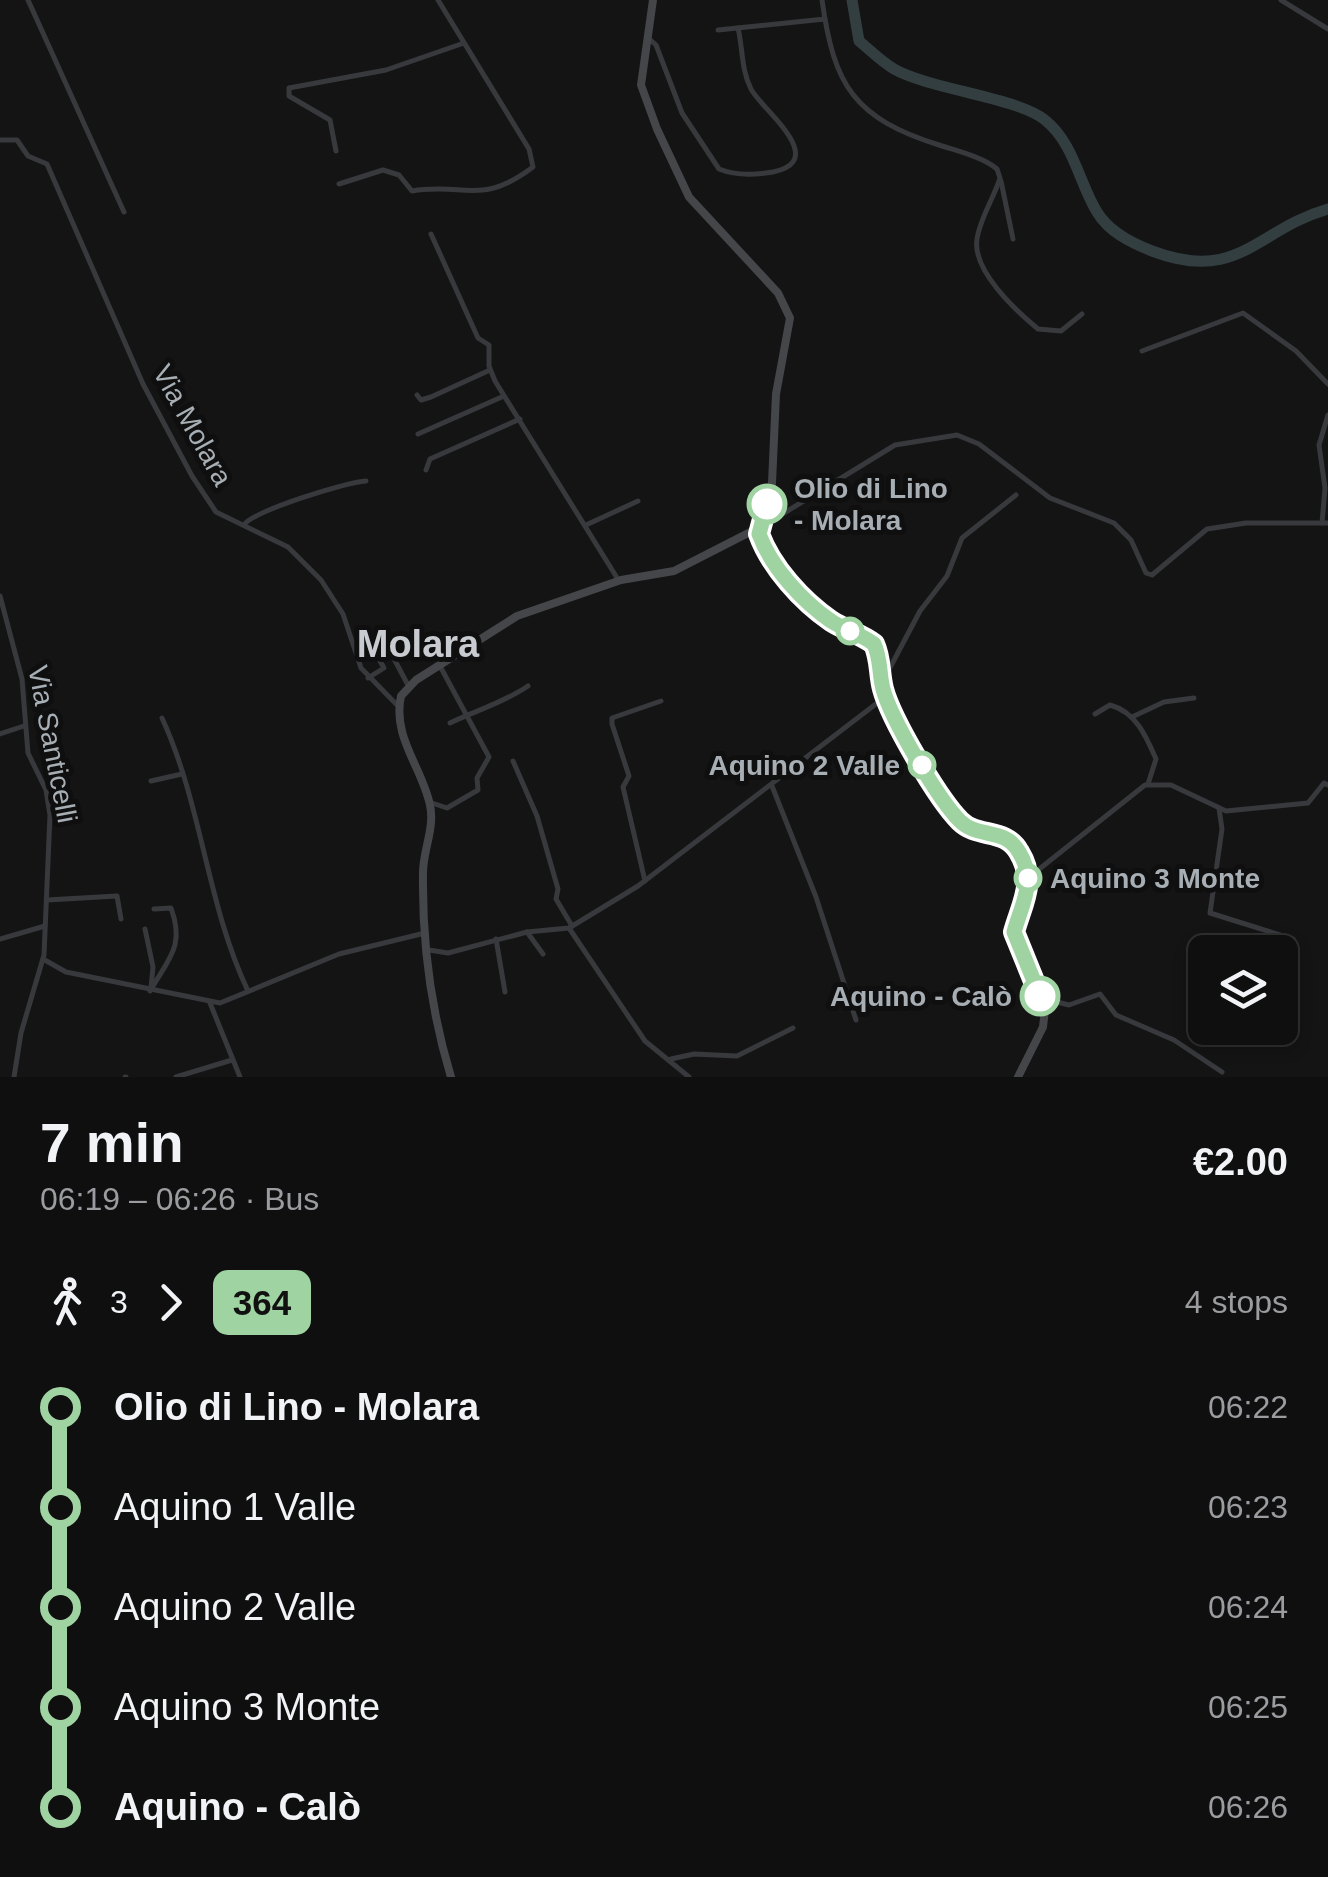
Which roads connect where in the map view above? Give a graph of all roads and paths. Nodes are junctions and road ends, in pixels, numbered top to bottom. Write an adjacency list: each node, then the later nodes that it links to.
1 (28, 0): 16 (street)
2 (438, 0): 11 (street)
3 (652, 0): 10 (street)
4 (822, 0): 6 (street)
5 (1280, 0): 8 (street)
6 (825, 19): 7 (street); 14 (street)
7 (738, 28): 9 (street); 10 (street)
8 (1328, 29)
9 (718, 30)
10 (647, 37): 35 (street)
11 (464, 43): 13 (street); 15 (street)
12 (0, 140): 33 (street, Via Molara)
13 (336, 150)
14 (1000, 178): 18 (street); 19 (street)
15 (338, 184)
16 (124, 212)
17 (430, 234): 21 (street)
18 (1013, 240)
19 (1082, 314)
20 (1142, 351): 22 (street)
21 (490, 370): 23 (street); 24 (street)
22 (1328, 384)
23 (417, 395)
24 (504, 396): 26 (street); 27 (street)
25 (1328, 415): 32 (street)
26 (520, 419): 28 (street); 34 (street)
27 (418, 434)
28 (426, 470)
29 (366, 480): 33 (street)
30 (1016, 495): 40 (street)
31 (638, 502): 34 (street)
32 (1325, 523): 35 (street)
33 (244, 525): 39 (street, Via Molara)
34 (586, 525): 36 (street)
35 (760, 527): 36 (street); 40 (street)
36 (619, 581): 38 (street)
37 (0, 596): 52 (street, Via Santicelli)
38 (440, 666): 42 (street); 48 (street)
39 (368, 678): 42 (street); 46 (street, Via Molara)
40 (882, 681): 43 (street)
41 (528, 686): 48 (street)
42 (409, 687): 46 (street)
43 (886, 697): 59 (street); 62 (street)
44 (1194, 698): 49 (street)
45 (661, 701): 63 (street)
46 (398, 706): 60 (street)
47 (1095, 714): 49 (street)
48 (466, 715): 51 (street); 60 (street)
49 (1132, 717): 57 (street)
50 (162, 718): 55 (street)
51 (450, 723)
52 (24, 726): 53 (street); 64 (street, Via Santicelli)
53 (0, 734)
54 (512, 762): 68 (street)
55 (183, 774): 56 (street); 79 (street)
56 (150, 781)
57 (1148, 784): 61 (street); 62 (street)
58 (1328, 785): 61 (street)
59 (772, 786): 63 (street); 83 (street)
60 (430, 802): 71 (street)
61 (1220, 808): 72 (street)
62 (1028, 878): 81 (street)
63 (645, 881): 68 (street)
64 (47, 900): 66 (street); 67 (street, Via Santicelli)
65 (154, 909): 78 (street)
66 (120, 918)
67 (44, 926): 73 (street); 77 (street, Via Santicelli)
68 (570, 927): 70 (street); 85 (street)
69 (145, 929): 78 (street)
70 (527, 932): 74 (street); 76 (street)
71 (425, 933): 75 (street); 79 (street)
72 (1278, 935)
73 (0, 939)
74 (496, 939): 75 (street); 80 (street)
75 (429, 950): 91 (street)
76 (543, 954)
77 (42, 959): 78 (street); 88 (street, Via Santicelli)
78 (150, 991): 82 (street)
79 (248, 991): 82 (street)
80 (505, 992)
81 (1041, 998): 87 (street); 93 (street)
82 (210, 1003): 86 (street)
83 (856, 1020)
84 (793, 1028): 85 (street)
85 (671, 1059): 92 (street)
86 (232, 1060): 89 (street); 90 (street)
87 (1222, 1072)
88 (14, 1077)
89 (176, 1077)
90 (240, 1077)
91 (451, 1077)
92 (689, 1077)
93 (1018, 1077)

